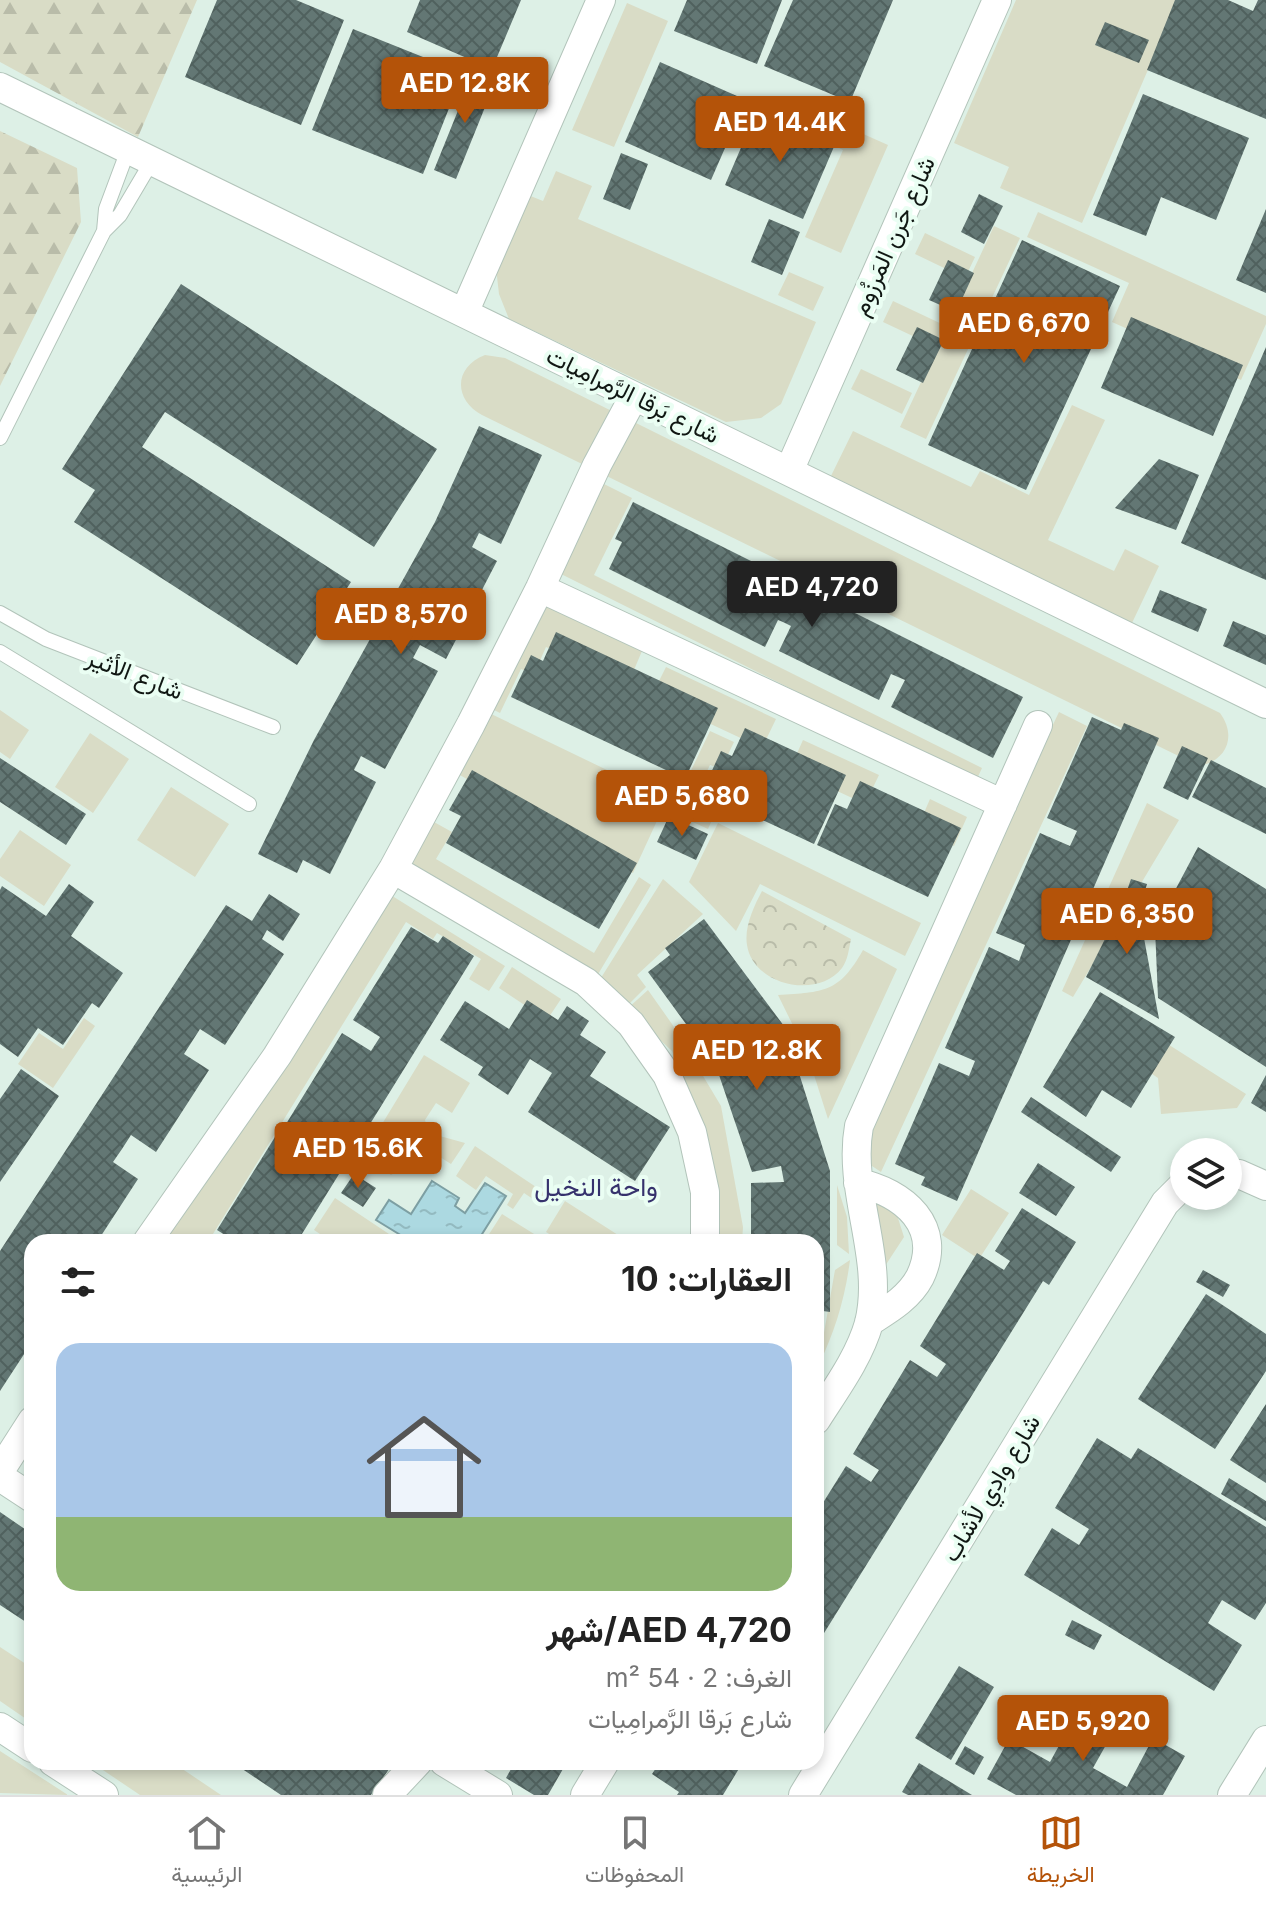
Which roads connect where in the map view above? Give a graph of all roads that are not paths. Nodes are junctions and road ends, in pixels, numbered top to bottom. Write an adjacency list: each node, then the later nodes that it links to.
1 (601, 0): 6 (street)
2 (997, 0): 9 (street, شارع جَرن المَرزُوم)
3 (0, 87): 4 (street, شارع بَرقا الرَّمرامِيات)
4 (140, 156): 5 (lane); 5 (lane); 6 (street, شارع بَرقا الرَّمرامِيات)
5 (104, 231): 8 (lane)
6 (464, 313): 7 (street, شارع بَرقا الرَّمرامِيات)
7 (634, 396): 9 (street, شارع بَرقا الرَّمرامِيات); 10 (street)
8 (0, 438)
9 (789, 471): 13 (street, شارع بَرقا الرَّمرامِيات)
10 (540, 588): 17 (street); 18 (street)
11 (0, 613): 15 (lane, شارع الأثير)
12 (0, 652): 16 (lane)
13 (1266, 704)
14 (1038, 725): 17 (street)
15 (273, 727)
16 (249, 804)
17 (1003, 804): 20 (street)
18 (393, 869): 23 (street); 24 (street)
19 (1242, 1175): 21 (street)
20 (858, 1183): 25 (street); 25 (street)
21 (1266, 1186)
22 (1170, 1198): 34 (street, شارع وادِي لأشاب)
23 (155, 1234)
24 (705, 1234)
25 (869, 1322): 26 (street)
26 (824, 1407)
27 (24, 1434): 28 (street)
28 (0, 1471)
29 (0, 1477): 30 (street)
30 (24, 1493)
31 (0, 1727): 33 (street)
32 (1266, 1740): 47 (street)
33 (24, 1743)
34 (824, 1761)
35 (65, 1770): 41 (street)
36 (410, 1770): 42 (street)
37 (424, 1770): 43 (street)
38 (457, 1770): 44 (street)
39 (600, 1770): 45 (street)
40 (818, 1770): 46 (street, شارع وادِي لأشاب)
41 (104, 1795)
42 (387, 1795)
43 (414, 1795)
44 (498, 1795)
45 (585, 1795)
46 (803, 1795)
47 (1232, 1795)

